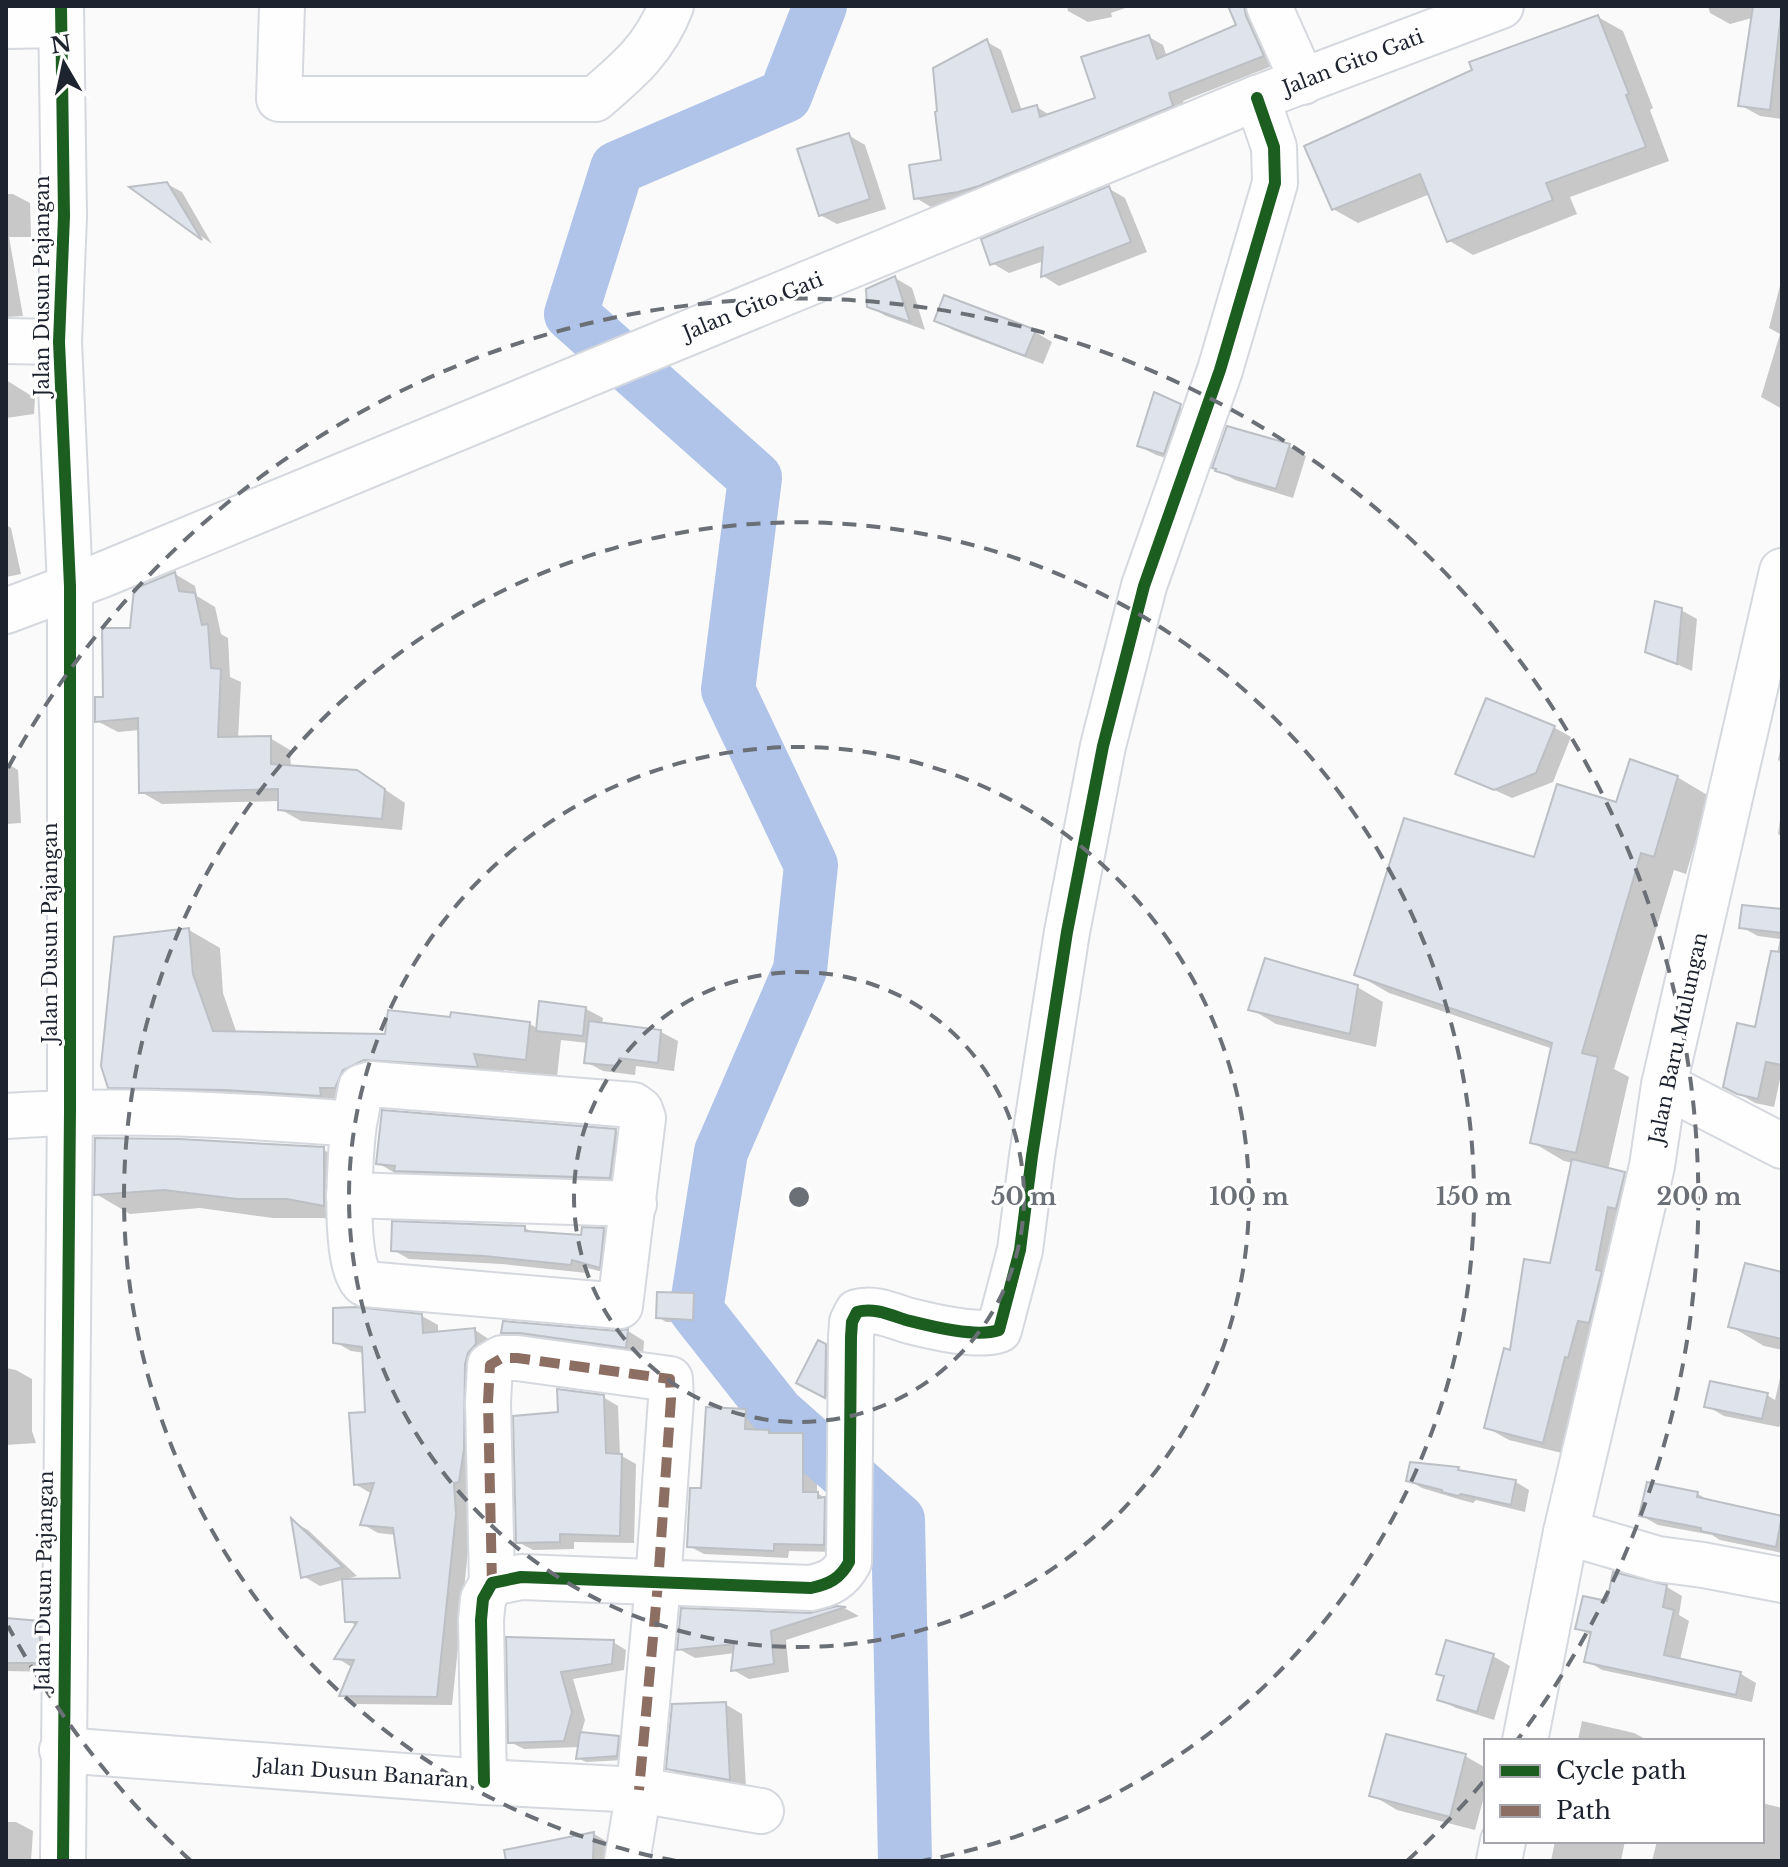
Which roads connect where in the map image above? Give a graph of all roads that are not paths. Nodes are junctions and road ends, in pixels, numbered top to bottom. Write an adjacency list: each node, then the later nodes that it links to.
1 (282, 6): 2 (street)
2 (671, 6)
3 (1269, 6): 7 (street)
4 (1501, 6): 7 (street, Jalan Gito Gati)
5 (61, 16): 6 (street); 10 (street, Jalan Dusun Pajangan)
6 (6, 26)
7 (1303, 82): 8 (street, Jalan Gito Gati)
8 (1257, 98): 12 (street, Jalan Gito Gati); 24 (street)
9 (6, 341): 10 (street)
10 (59, 342): 12 (street, Jalan Dusun Pajangan)
11 (1782, 571): 14 (street, Jalan Baru Mulungan)
12 (70, 586): 13 (street, Jalan Gito Gati); 15 (street, Jalan Dusun Pajangan)
13 (6, 611)
14 (1664, 1085): 18 (street); 21 (street, Jalan Baru Mulungan)
15 (70, 1111): 16 (street); 17 (street); 26 (street, Jalan Dusun Pajangan)
16 (6, 1116)
17 (354, 1124): 19 (street); 20 (street)
18 (1782, 1146)
19 (349, 1195): 20 (street); 20 (street)
20 (634, 1204)
21 (1566, 1532): 22 (street); 25 (street, Jalan Baru Mulungan)
22 (1782, 1580)
23 (492, 1583): 24 (street); 24 (street); 27 (street)
24 (658, 1583): 28 (street)
25 (1525, 1739)
26 (62, 1750): 27 (street, Jalan Dusun Banaran); 30 (street, Jalan Dusun Pajangan)
27 (484, 1782): 28 (street, Jalan Dusun Banaran)
28 (639, 1790): 29 (street, Jalan Dusun Banaran); 31 (street)
29 (761, 1811)
30 (63, 1861)
31 (627, 1861)

